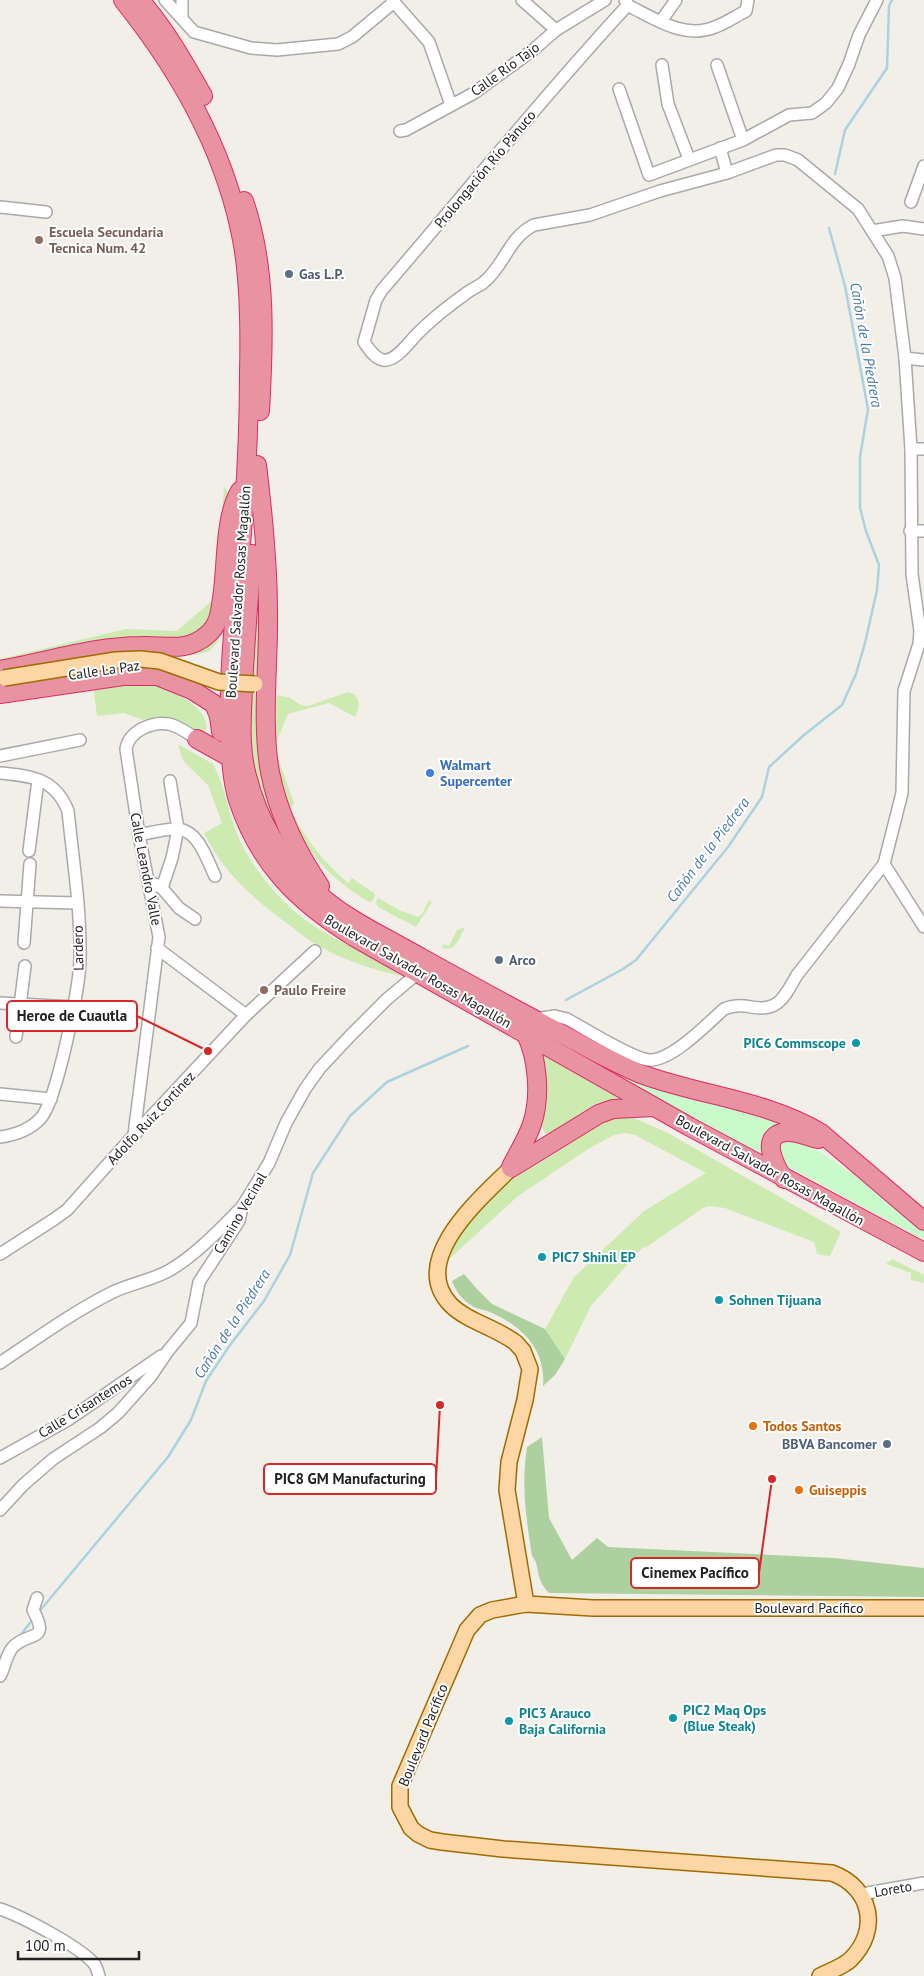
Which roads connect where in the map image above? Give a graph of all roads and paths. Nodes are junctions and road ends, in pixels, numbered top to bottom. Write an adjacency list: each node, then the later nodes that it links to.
1 (122, 0): 37 (highway, Boulevard Salvador Rosas Magallón)
2 (140, 0): 36 (highway, Boulevard Salvador Rosas Magallón)
3 (164, 0): 12 (street)
4 (182, 0): 12 (street)
5 (522, 0): 14 (street)
6 (605, 0): 14 (street, Calle Río Tajo)
7 (676, 0): 13 (street)
8 (748, 0): 13 (street)
9 (878, 0): 20 (street)
10 (393, 1): 12 (street); 18 (street)
11 (626, 4): 13 (street); 26 (street, Prolongación Río Pánuco)
12 (182, 17)
13 (661, 22)
14 (556, 30): 18 (street, Calle Río Tajo)
15 (662, 64): 22 (street)
16 (717, 65): 20 (street)
17 (619, 89): 24 (street)
18 (451, 104): 19 (street, Calle Río Tajo)
19 (400, 131)
20 (743, 140): 21 (street)
21 (720, 148): 22 (street); 25 (street)
22 (689, 158): 24 (street)
23 (924, 166): 27 (street)
24 (655, 172): 26 (street)
25 (727, 173): 26 (street); 31 (street)
26 (660, 191)
27 (911, 202)
28 (0, 207): 29 (street)
29 (46, 212)
30 (924, 229): 31 (street)
31 (872, 231): 32 (street)
32 (905, 358): 33 (street); 34 (street)
33 (924, 360)
34 (911, 449): 35 (street); 38 (street)
35 (924, 449)
36 (258, 465): 41 (highway); 61 (highway, Boulevard Salvador Rosas Magallón)
37 (246, 482): 40 (highway); 46 (highway, Boulevard Salvador Rosas Magallón)
38 (910, 531): 39 (street); 54 (street)
39 (924, 531)
40 (2, 682): 41 (main road, Calle La Paz); 42 (highway)
41 (260, 686): 61 (highway)
42 (219, 728): 43 (highway); 46 (highway)
43 (197, 739): 46 (highway); 51 (street, Calle Leandro Valle)
44 (80, 740): 45 (street)
45 (2, 755)
46 (231, 757): 68 (highway, Boulevard Salvador Rosas Magallón)
47 (0, 774): 48 (street, Lardero)
48 (38, 780): 52 (street); 60 (street, Lardero)
49 (170, 781): 50 (street)
50 (178, 829): 51 (street); 55 (street); 57 (street)
51 (139, 834): 56 (street, Calle Leandro Valle)
52 (28, 851)
53 (30, 864): 59 (street)
54 (884, 864): 63 (street); 73 (street)
55 (215, 876)
56 (147, 879): 57 (street); 65 (street, Calle Leandro Valle)
57 (162, 888): 62 (street)
58 (0, 901): 59 (street)
59 (27, 902): 60 (street); 64 (street)
60 (71, 903): 71 (street, Lardero)
61 (342, 914): 73 (highway, Boulevard Salvador Rosas Magallón)
62 (195, 919)
63 (924, 927)
64 (24, 944)
65 (158, 948): 72 (street); 78 (street, Calle Leandro Valle)
66 (315, 951): 72 (street, Adolfo Ruiz Cortinez)
67 (25, 966): 70 (street)
68 (418, 974): 73 (highway, Boulevard Salvador Rosas Magallón); 83 (street, Camino Vecinal)
69 (0, 1003): 70 (street)
70 (20, 1004): 71 (street); 74 (street)
71 (74, 1007): 76 (street, Lardero)
72 (246, 1016): 78 (street, Adolfo Ruiz Cortinez)
73 (530, 1026): 77 (highway, Boulevard Salvador Rosas Magallón); 80 (highway, Boulevard Salvador Rosas Magallón); 81 (highway)
74 (16, 1038)
75 (0, 1094): 76 (street)
76 (51, 1099): 79 (street, Lardero)
77 (656, 1107): 81 (highway); 82 (highway, Boulevard Salvador Rosas Magallón)
78 (134, 1135): 86 (street, Adolfo Ruiz Cortinez)
79 (0, 1137)
80 (833, 1143): 82 (highway); 84 (highway, Boulevard Salvador Rosas Magallón)
81 (511, 1168): 92 (main road)
82 (785, 1180): 85 (highway, Boulevard Salvador Rosas Magallón)
83 (242, 1207): 87 (street, Camino Vecinal); 88 (street)
84 (924, 1221)
85 (924, 1252)
86 (0, 1254)
87 (168, 1351): 89 (street, Calle Crisantemos); 90 (street, Camino Vecinal)
88 (0, 1363)
89 (0, 1458)
90 (0, 1510)
91 (37, 1598): 94 (street)
92 (526, 1604): 93 (main road, Boulevard Pacífico); 96 (main road, Boulevard Pacífico)
93 (924, 1608)
94 (0, 1676)
95 (924, 1883): 96 (street, Loreto)
96 (862, 1894): 99 (main road)
97 (0, 1909): 98 (street)
98 (100, 1976)
99 (820, 1976)

